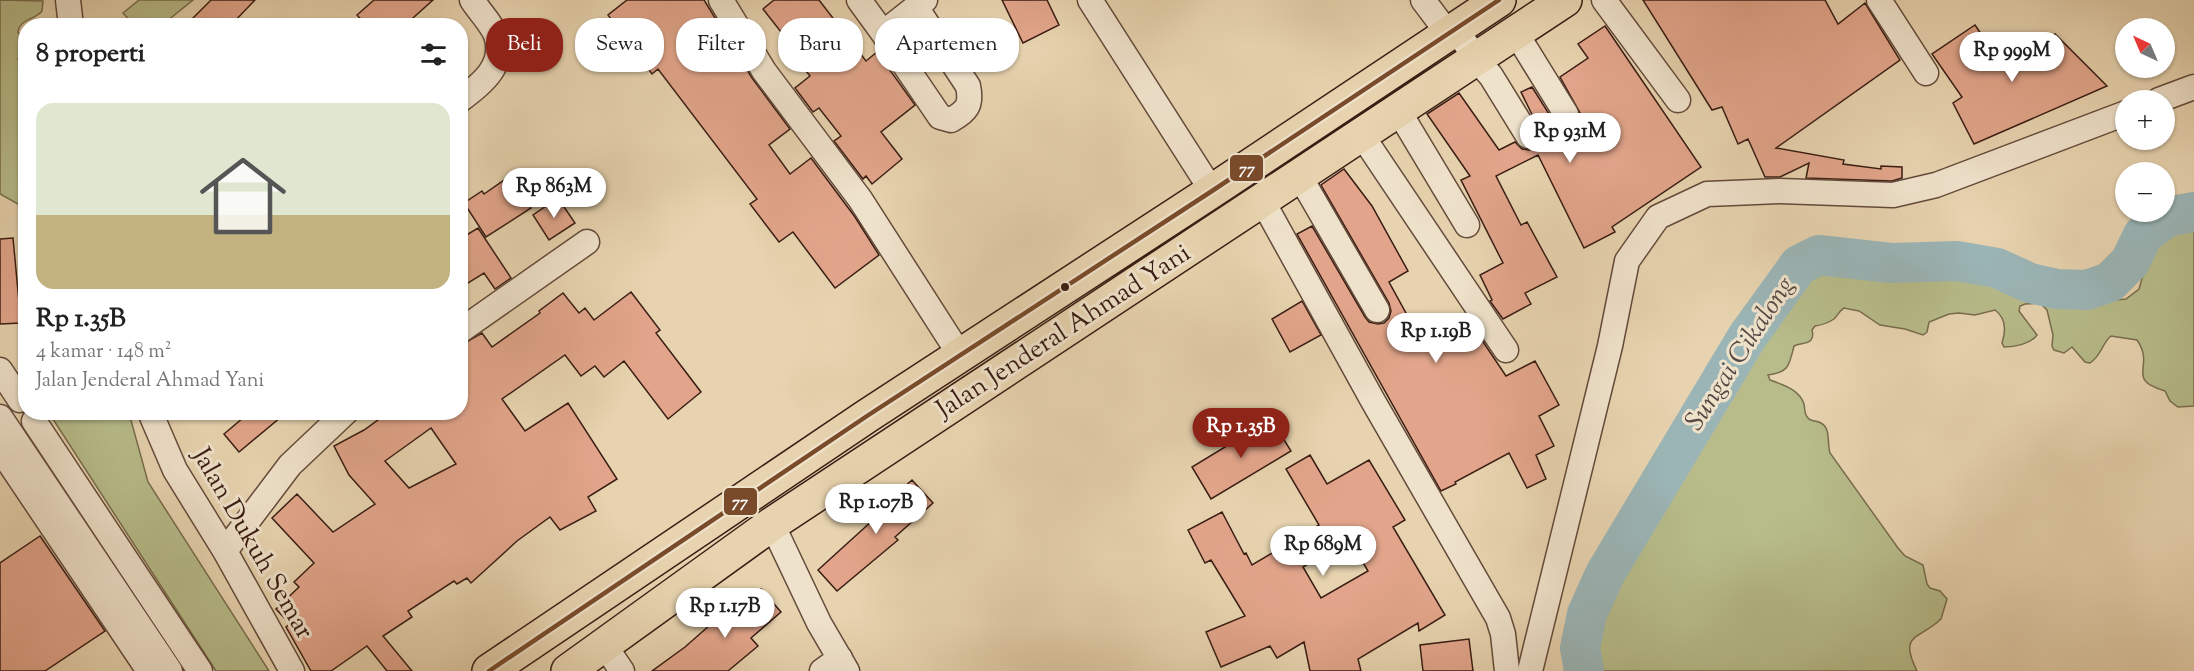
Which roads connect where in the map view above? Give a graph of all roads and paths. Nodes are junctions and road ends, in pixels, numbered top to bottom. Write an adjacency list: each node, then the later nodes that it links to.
1 (68, 0): 12 (street)
2 (472, 0): 23 (street)
3 (721, 0): 39 (street)
4 (859, 0): 15 (street)
5 (1423, 0): 16 (street)
6 (1500, 0): 16 (highway, Jalan Jenderal Ahmad Yani)
7 (1565, 0): 17 (highway, Jalan Jenderal Ahmad Yani)
8 (1604, 0): 25 (street)
9 (1879, 0): 21 (street)
10 (1098, 3): 32 (street)
11 (920, 4): 13 (street); 14 (street)
12 (69, 18)
13 (902, 18)
14 (928, 18)
15 (875, 22)
16 (1456, 29): 18 (street); 32 (highway, Jalan Jenderal Ahmad Yani)
17 (1516, 33): 18 (highway, Jalan Jenderal Ahmad Yani); 27 (street)
18 (1476, 59): 26 (highway, Jalan Jenderal Ahmad Yani); 30 (street)
19 (909, 72): 20 (street)
20 (960, 72)
21 (1926, 73)
22 (2194, 87): 24 (street)
23 (468, 94)
24 (2175, 94)
25 (1678, 100)
26 (1398, 110): 29 (highway, Jalan Jenderal Ahmad Yani); 34 (street)
27 (1566, 114)
28 (2115, 117): 58 (street)
29 (1361, 134): 31 (highway, Jalan Jenderal Ahmad Yani); 38 (street)
30 (1528, 136)
31 (1299, 175): 33 (highway, Jalan Jenderal Ahmad Yani); 36 (street)
32 (1212, 191): 39 (highway, Jalan Jenderal Ahmad Yani)
33 (1262, 200): 47 (highway, Jalan Jenderal Ahmad Yani); 57 (street)
34 (1467, 225)
35 (587, 242): 37 (street)
36 (1377, 310)
37 (468, 325)
38 (1506, 350)
39 (960, 355): 55 (highway, Jalan Jenderal Ahmad Yani)
40 (0, 370): 41 (street)
41 (18, 397)
42 (0, 417): 52 (street)
43 (153, 420): 48 (street, Jalan Dukuh Semar)
44 (338, 420): 48 (street)
45 (34, 421): 53 (street)
46 (0, 449): 51 (street)
47 (772, 524): 49 (highway, Jalan Jenderal Ahmad Yani); 50 (street)
48 (225, 550): 54 (street, Jalan Dukuh Semar)
49 (614, 658): 56 (highway, Jalan Jenderal Ahmad Yani)
50 (836, 667)
51 (149, 671)
52 (170, 671)
53 (200, 671)
54 (292, 671)
55 (489, 671)
56 (568, 671)
57 (1507, 671)
58 (1530, 671)

